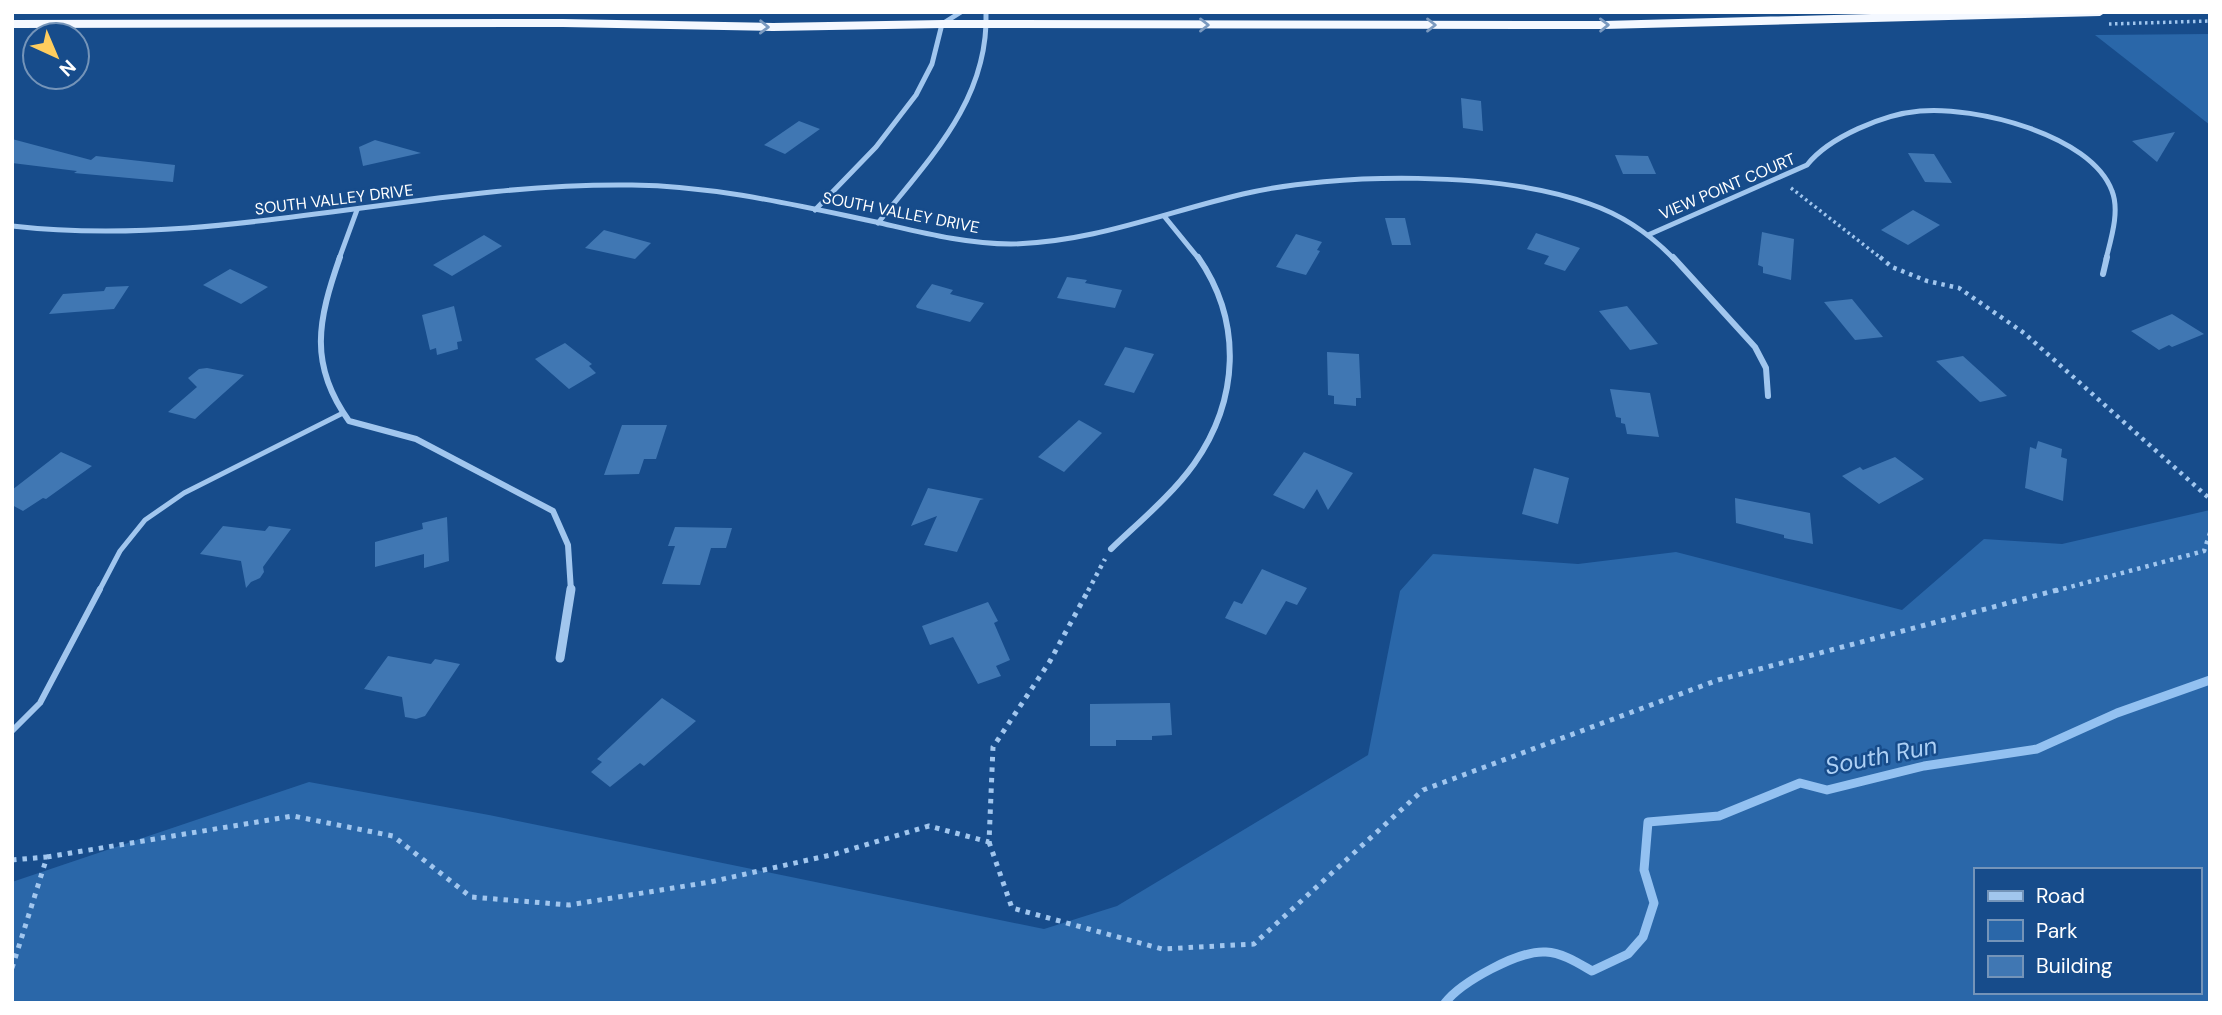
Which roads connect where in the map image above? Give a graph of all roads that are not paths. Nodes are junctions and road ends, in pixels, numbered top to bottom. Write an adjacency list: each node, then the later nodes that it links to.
1 (961, 12): 6 (street)
2 (2101, 12): 3 (highway)
3 (1810, 16): 4 (highway, one-way to 3)
4 (987, 18): 6 (highway); 10 (street)
5 (12, 24): 6 (highway, one-way to 6)
6 (942, 24): 7 (street)
7 (815, 210): 8 (street, SOUTH VALLEY DRIVE); 10 (street, SOUTH VALLEY DRIVE)
8 (357, 211): 11 (street, SOUTH VALLEY DRIVE); 15 (street)
9 (1164, 216): 10 (street, SOUTH VALLEY DRIVE); 12 (street, SOUTH VALLEY DRIVE); 16 (street)
10 (878, 223)
11 (12, 226)
12 (1648, 235): 13 (street, VIEW POINT COURT); 14 (street, SOUTH VALLEY DRIVE)
13 (2103, 274)
14 (1768, 396)
15 (343, 413): 17 (street); 18 (lane)
16 (1111, 549)
17 (560, 658)
18 (12, 731)

